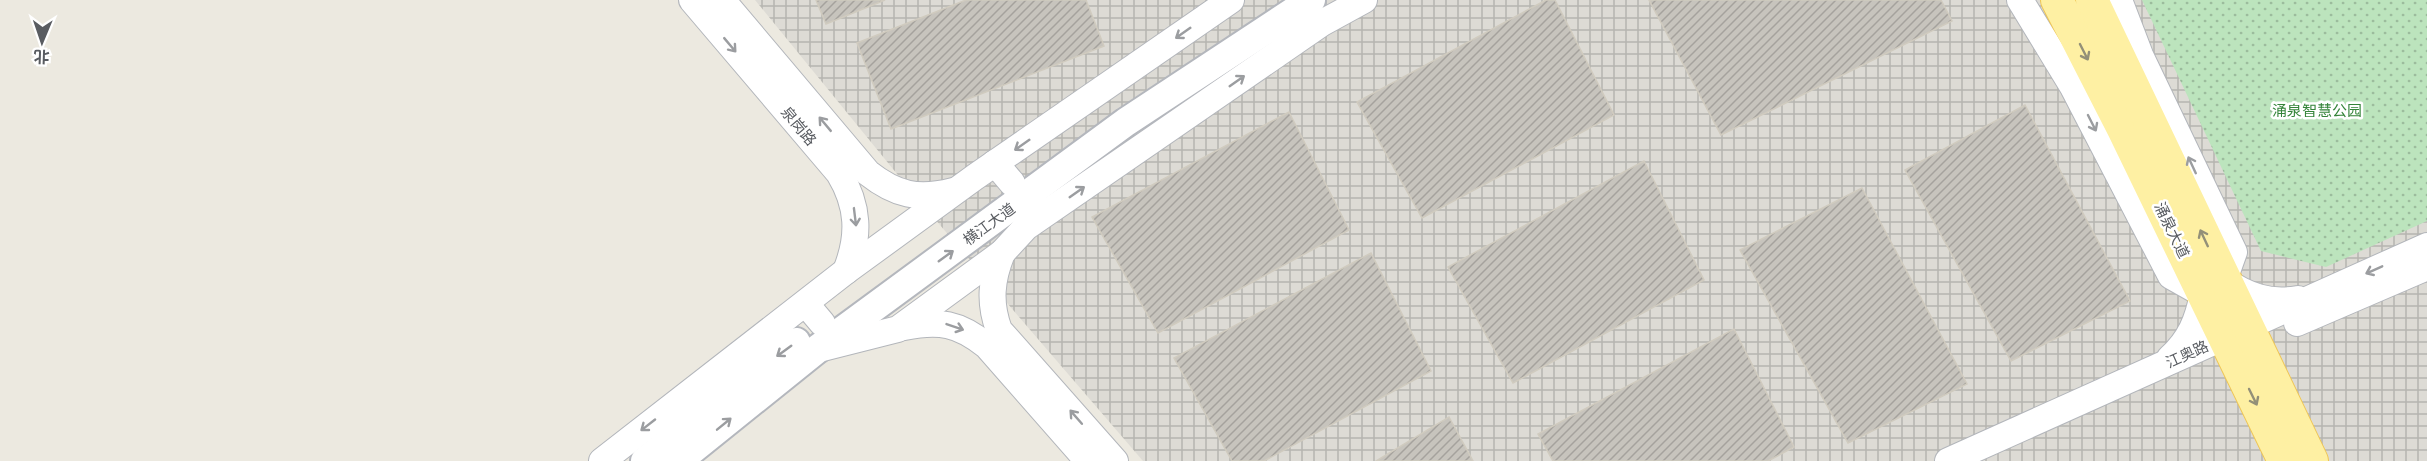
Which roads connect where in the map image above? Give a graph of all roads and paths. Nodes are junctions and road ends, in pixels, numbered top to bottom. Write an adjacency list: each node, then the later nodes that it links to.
1 (692, 0): 11 (street, 泉岗路, one-way to 11)
2 (722, 0): 11 (street, 泉岗路, one-way to 2)
3 (1231, 0): 13 (street, one-way to 13)
4 (1276, 0): 13 (main road, 横江大道)
5 (1311, 0): 13 (main road, 横江大道)
6 (1364, 0): 13 (street, one-way to 6)
7 (2020, 0): 18 (street, one-way to 18)
8 (2057, 0): 18 (main road, 涌泉大道, one-way to 18)
9 (2092, 0): 18 (main road, 涌泉大道, one-way to 9)
10 (2119, 0): 18 (street, one-way to 10)
11 (847, 167): 12 (street, 泉岗路); 17 (street, 泉岗路, one-way to 17)
12 (959, 189): 13 (street); 17 (street)
13 (1021, 189): 15 (street); 20 (main road, 横江大道)
14 (2427, 246): 19 (street, 江奥路, one-way to 19)
15 (1002, 253): 21 (street); 23 (street)
16 (2427, 267): 22 (street, 江奥路)
17 (846, 271): 20 (street)
18 (2213, 287): 19 (street); 22 (main road, 涌泉大道); 24 (street)
19 (2319, 295): 22 (street, 江奥路)
20 (815, 326): 21 (street); 25 (street, one-way to 25); 26 (main road, 横江大道, one-way to 26); 27 (main road, 横江大道, one-way to 20)
21 (898, 329): 23 (street, one-way to 23)
22 (2239, 339): 24 (street, 江奥路); 31 (street, 江奥路); 32 (main road, 涌泉大道, one-way to 32); 33 (main road, 涌泉大道)
23 (995, 340): 28 (street); 29 (street, one-way to 23)
24 (2160, 366): 30 (street, 江奥路)
25 (602, 461)
26 (645, 461)
27 (678, 461)
28 (1088, 461)
29 (1115, 461)
30 (1948, 461)
31 (1987, 461)
32 (2284, 461)
33 (2312, 461)

